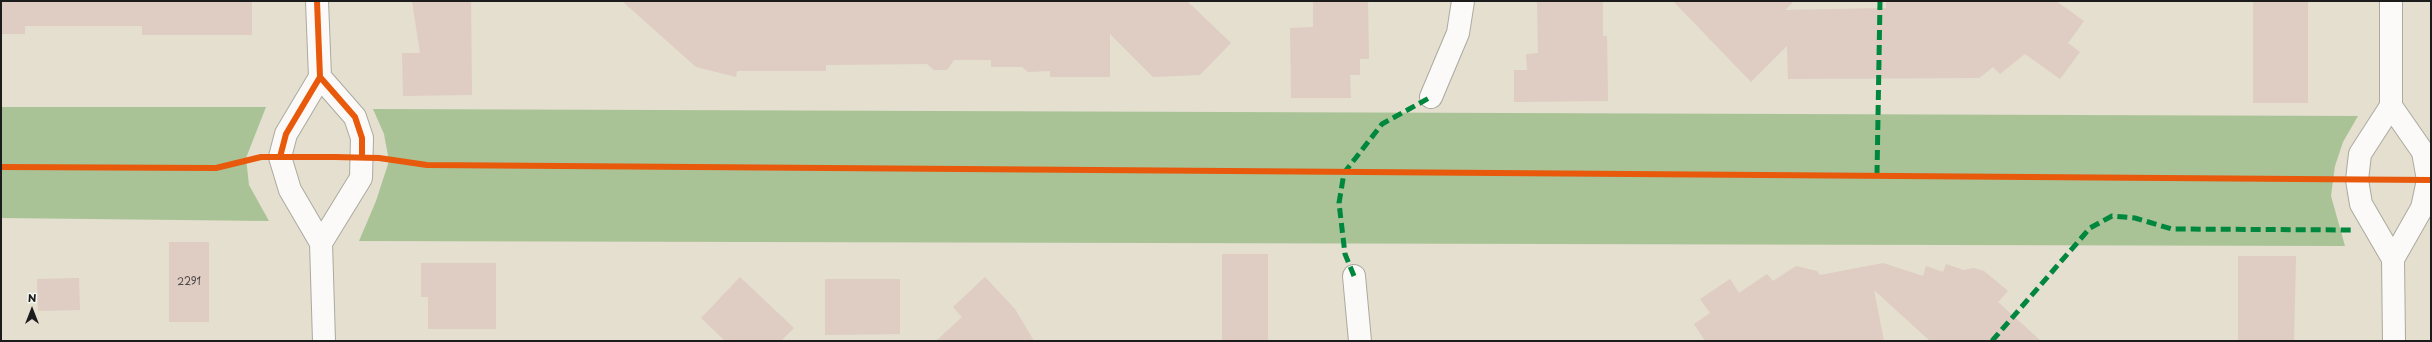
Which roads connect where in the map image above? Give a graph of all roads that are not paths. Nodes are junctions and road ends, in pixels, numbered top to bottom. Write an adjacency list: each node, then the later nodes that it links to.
1 (317, 1): 4 (street)
2 (1463, 1): 5 (street)
3 (2390, 1): 6 (street)
4 (320, 76): 7 (street); 7 (street)
5 (1431, 97)
6 (2390, 106): 8 (street); 8 (street)
7 (321, 243): 10 (street)
8 (2393, 259): 12 (street)
9 (1354, 276): 11 (street)
10 (324, 341)
11 (1360, 341)
12 (2394, 341)

